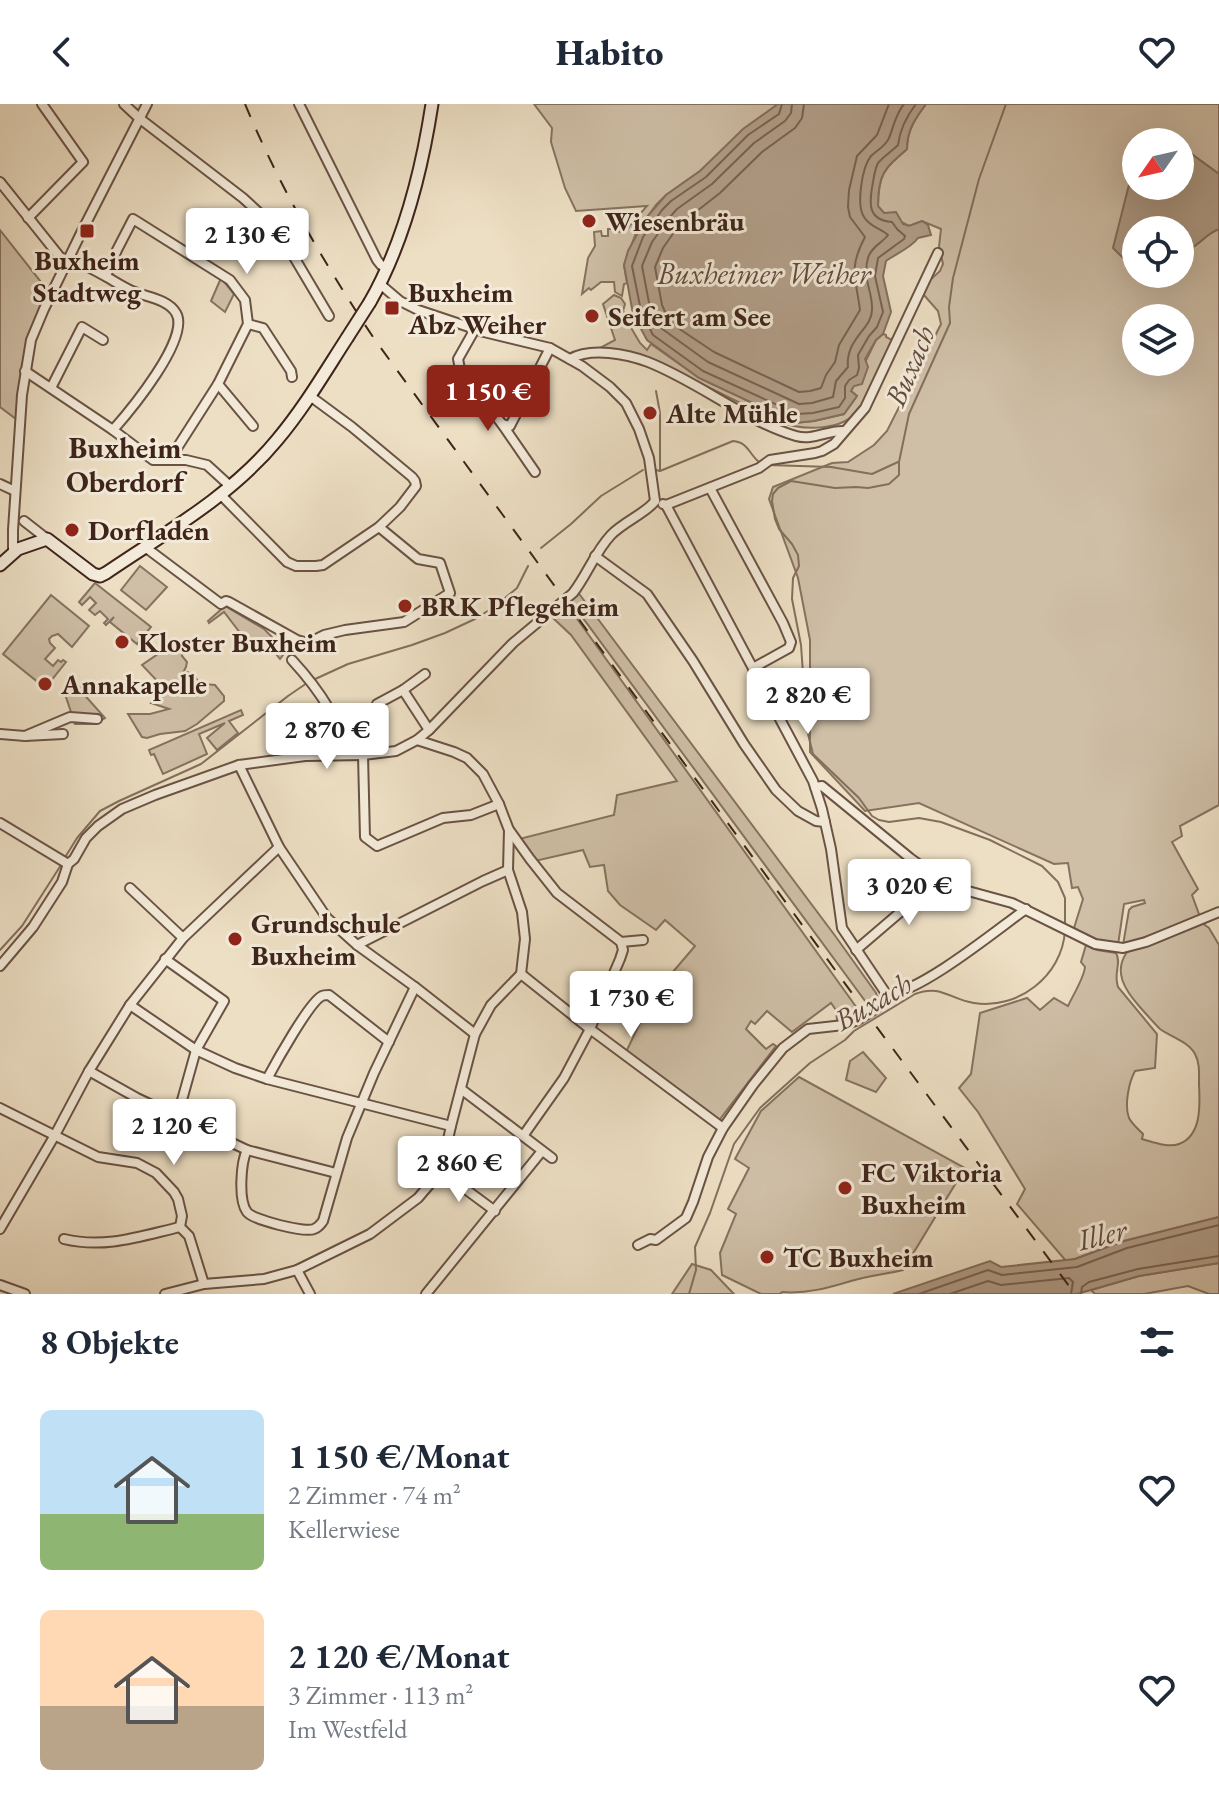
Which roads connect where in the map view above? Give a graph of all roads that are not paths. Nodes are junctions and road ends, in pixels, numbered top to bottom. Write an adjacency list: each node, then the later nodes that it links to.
1 (42, 104): 8 (street)
2 (124, 104): 6 (street)
3 (147, 104): 6 (street)
4 (299, 104): 11 (street)
5 (432, 104): 11 (street)
6 (139, 118): 10 (street); 14 (street)
7 (0, 182): 8 (street)
8 (28, 218): 10 (street)
9 (938, 253): 28 (street)
10 (68, 261): 12 (street); 20 (street)
11 (387, 268): 13 (street)
12 (106, 276): 15 (street); 27 (street)
13 (380, 284): 16 (street); 24 (street, bridge)
14 (329, 316)
15 (248, 324): 21 (street); 22 (street)
16 (475, 329): 18 (street); 25 (street)
17 (103, 340): 23 (street)
18 (550, 348): 19 (street); 25 (street)
19 (570, 359): 28 (street); 35 (street)
20 (25, 371): 23 (street); 34 (street)
21 (292, 377)
22 (218, 384): 26 (street); 29 (street)
23 (51, 388): 27 (street)
24 (310, 396): 33 (street); 38 (street)
25 (502, 424): 30 (street)
26 (253, 426)
27 (113, 430): 29 (street)
28 (844, 431): 32 (street)
29 (170, 459): 33 (street)
30 (535, 472)
31 (0, 484): 34 (street)
32 (710, 488): 36 (street); 45 (street)
33 (225, 490): 38 (street); 40 (street)
34 (15, 491): 41 (street)
35 (655, 501): 36 (street); 42 (street)
36 (666, 505): 45 (street)
37 (24, 521): 39 (street)
38 (379, 527): 40 (street)
39 (47, 539): 40 (street); 41 (street)
40 (145, 547)
41 (13, 551): 43 (street)
42 (595, 556): 50 (street); 60 (street)
43 (0, 565)
44 (292, 660): 55 (street)
45 (753, 668): 58 (street)
46 (425, 674): 47 (street)
47 (403, 690): 48 (street); 50 (street)
48 (377, 704)
49 (97, 719): 53 (street)
50 (429, 730): 54 (street)
51 (0, 734): 53 (street)
52 (63, 734): 53 (street)
53 (25, 736)
54 (417, 740): 56 (street); 59 (street)
55 (348, 755): 56 (street); 57 (street)
56 (363, 755): 59 (street)
57 (239, 765): 63 (street); 64 (street)
58 (815, 787): 60 (street); 66 (street)
59 (499, 804): 62 (street)
60 (825, 822): 74 (street)
61 (1, 828): 64 (street)
62 (509, 830): 65 (street); 72 (street)
63 (279, 847): 70 (street); 73 (street)
64 (64, 862): 76 (street)
65 (508, 870): 73 (street); 77 (street)
66 (939, 879): 68 (street); 74 (street)
67 (130, 888): 70 (street)
68 (1026, 909): 69 (street); 79 (street)
69 (1219, 912)
70 (183, 938): 75 (street)
71 (643, 940): 72 (street)
72 (621, 942): 81 (street)
73 (357, 945): 78 (street)
74 (856, 950): 79 (street)
75 (165, 959): 80 (street); 84 (street)
76 (0, 966)
77 (521, 974): 81 (street); 82 (street)
78 (415, 987): 82 (street); 83 (street)
79 (886, 997): 92 (street)
80 (130, 1005): 84 (street); 85 (street)
81 (590, 1029): 92 (street); 94 (street)
82 (475, 1034): 87 (street)
83 (389, 1042): 86 (street); 88 (street)
84 (196, 1050): 86 (street); 90 (street)
85 (89, 1071): 90 (street); 93 (street)
86 (267, 1079): 88 (street)
87 (461, 1089): 91 (street); 94 (street)
88 (361, 1104): 91 (street); 99 (street)
89 (0, 1108): 93 (street)
90 (177, 1118): 95 (street)
91 (451, 1126): 98 (street)
92 (723, 1128): 104 (street)
93 (55, 1135): 101 (street); 102 (street)
94 (523, 1136): 96 (street)
95 (247, 1150): 99 (street); 99 (street)
96 (542, 1151): 97 (street); 100 (street)
97 (552, 1158)
98 (441, 1171): 100 (street); 105 (street)
99 (336, 1173)
100 (495, 1211): 113 (street)
101 (180, 1227): 103 (street); 107 (street)
102 (0, 1229)
103 (64, 1239)
104 (638, 1245)
105 (297, 1270): 106 (street); 112 (street)
106 (231, 1282): 107 (street); 111 (street)
107 (204, 1284): 110 (street)
108 (0, 1285): 109 (street)
109 (25, 1294)
110 (165, 1294)
111 (233, 1294)
112 (310, 1294)
113 (426, 1294)

